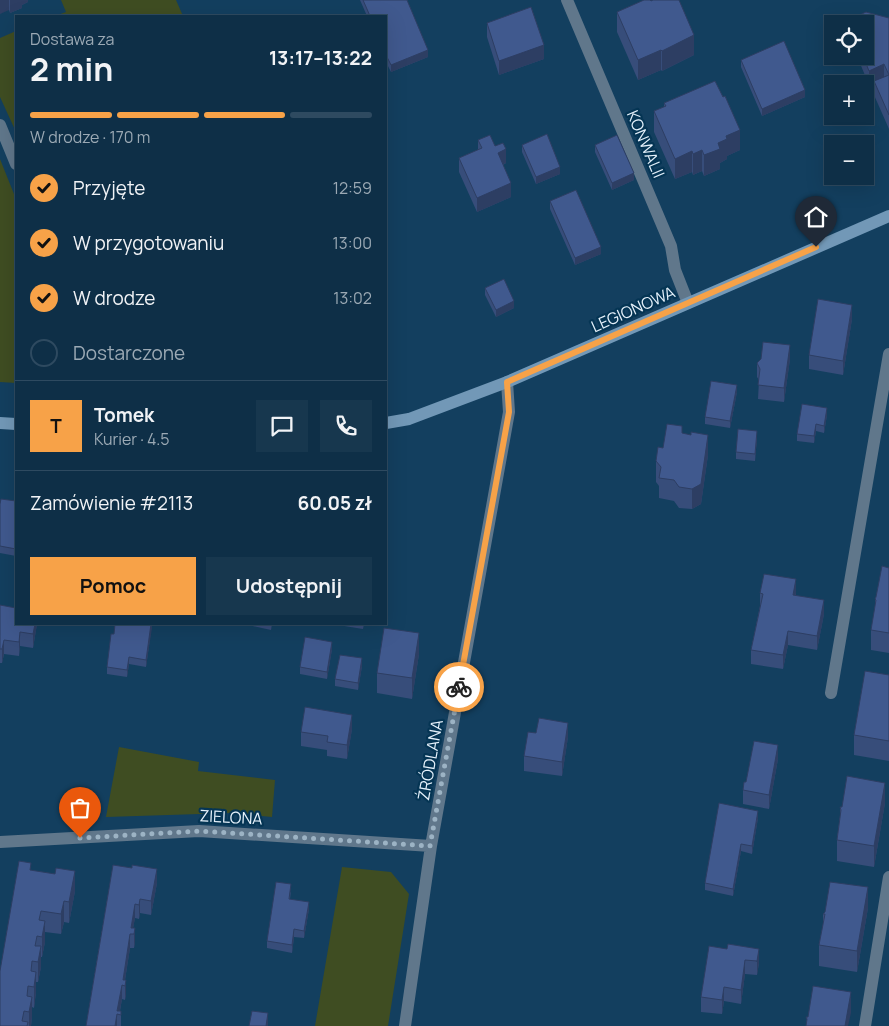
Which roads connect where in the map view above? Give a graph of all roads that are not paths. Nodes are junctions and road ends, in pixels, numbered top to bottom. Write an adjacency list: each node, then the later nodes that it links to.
1 (567, 0): 5 (street, KONWALII)
2 (0, 125): 3 (street)
3 (15, 162)
4 (889, 216): 5 (main road, LEGIONOWA)
5 (688, 302): 7 (main road, LEGIONOWA)
6 (889, 354): 11 (street)
7 (507, 382): 8 (main road, LEGIONOWA); 13 (street, ŹRÓDLANA)
8 (387, 422)
9 (0, 423): 10 (main road)
10 (15, 424)
11 (831, 693)
12 (0, 842): 13 (street, ZIELONA)
13 (430, 846): 15 (street, ŹRÓDLANA)
14 (889, 877): 16 (street)
15 (405, 1026)
16 (865, 1026)

